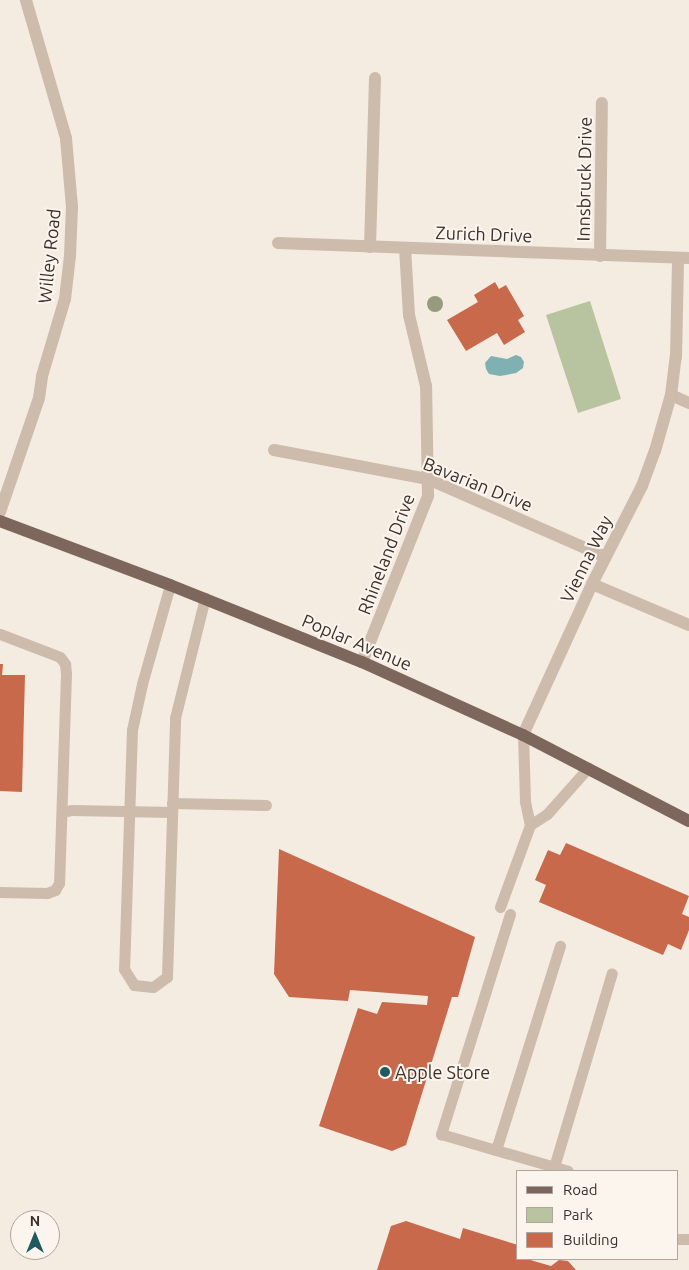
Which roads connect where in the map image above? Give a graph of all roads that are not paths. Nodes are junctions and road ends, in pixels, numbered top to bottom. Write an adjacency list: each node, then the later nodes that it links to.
1 (26, 0): 13 (street, Willey Road)
2 (376, 78): 5 (street)
3 (602, 102): 7 (street, Innsbruck Drive)
4 (278, 243): 5 (street, Zurich Drive)
5 (370, 247): 6 (street, Zurich Drive)
6 (405, 248): 7 (street, Zurich Drive); 12 (street, Rhineland Drive)
7 (600, 256): 8 (street, Zurich Drive)
8 (684, 258): 9 (street, Vienna Way)
9 (671, 395): 10 (street); 15 (street, Vienna Way)
10 (689, 403)
11 (274, 450): 12 (street, Bavarian Drive)
12 (428, 479): 15 (street, Bavarian Drive); 21 (street, Rhineland Drive)
13 (0, 512)
14 (0, 521): 17 (main road, Poplar Avenue)
15 (606, 556): 16 (street, Vienna Way)
16 (592, 584): 19 (street); 22 (street, Vienna Way)
17 (170, 585): 18 (main road, Poplar Avenue); 26 (lane)
18 (204, 598): 21 (main road, Poplar Avenue); 25 (lane)
19 (689, 625)
20 (0, 634): 27 (lane)
21 (362, 662): 22 (main road, Poplar Avenue)
22 (524, 734): 23 (main road, Poplar Avenue); 29 (lane)
23 (588, 768): 28 (main road, Poplar Avenue); 29 (lane)
24 (266, 805): 25 (lane)
25 (172, 808): 26 (lane); 26 (lane)
26 (130, 811): 27 (lane)
27 (63, 812): 30 (lane)
28 (689, 822)
29 (530, 826): 31 (lane)
30 (0, 892)
31 (500, 907)
32 (510, 914): 35 (lane)
33 (560, 946): 35 (lane)
34 (612, 973): 36 (lane)
35 (496, 1150): 36 (lane)
36 (554, 1167): 37 (lane)
37 (564, 1170)

